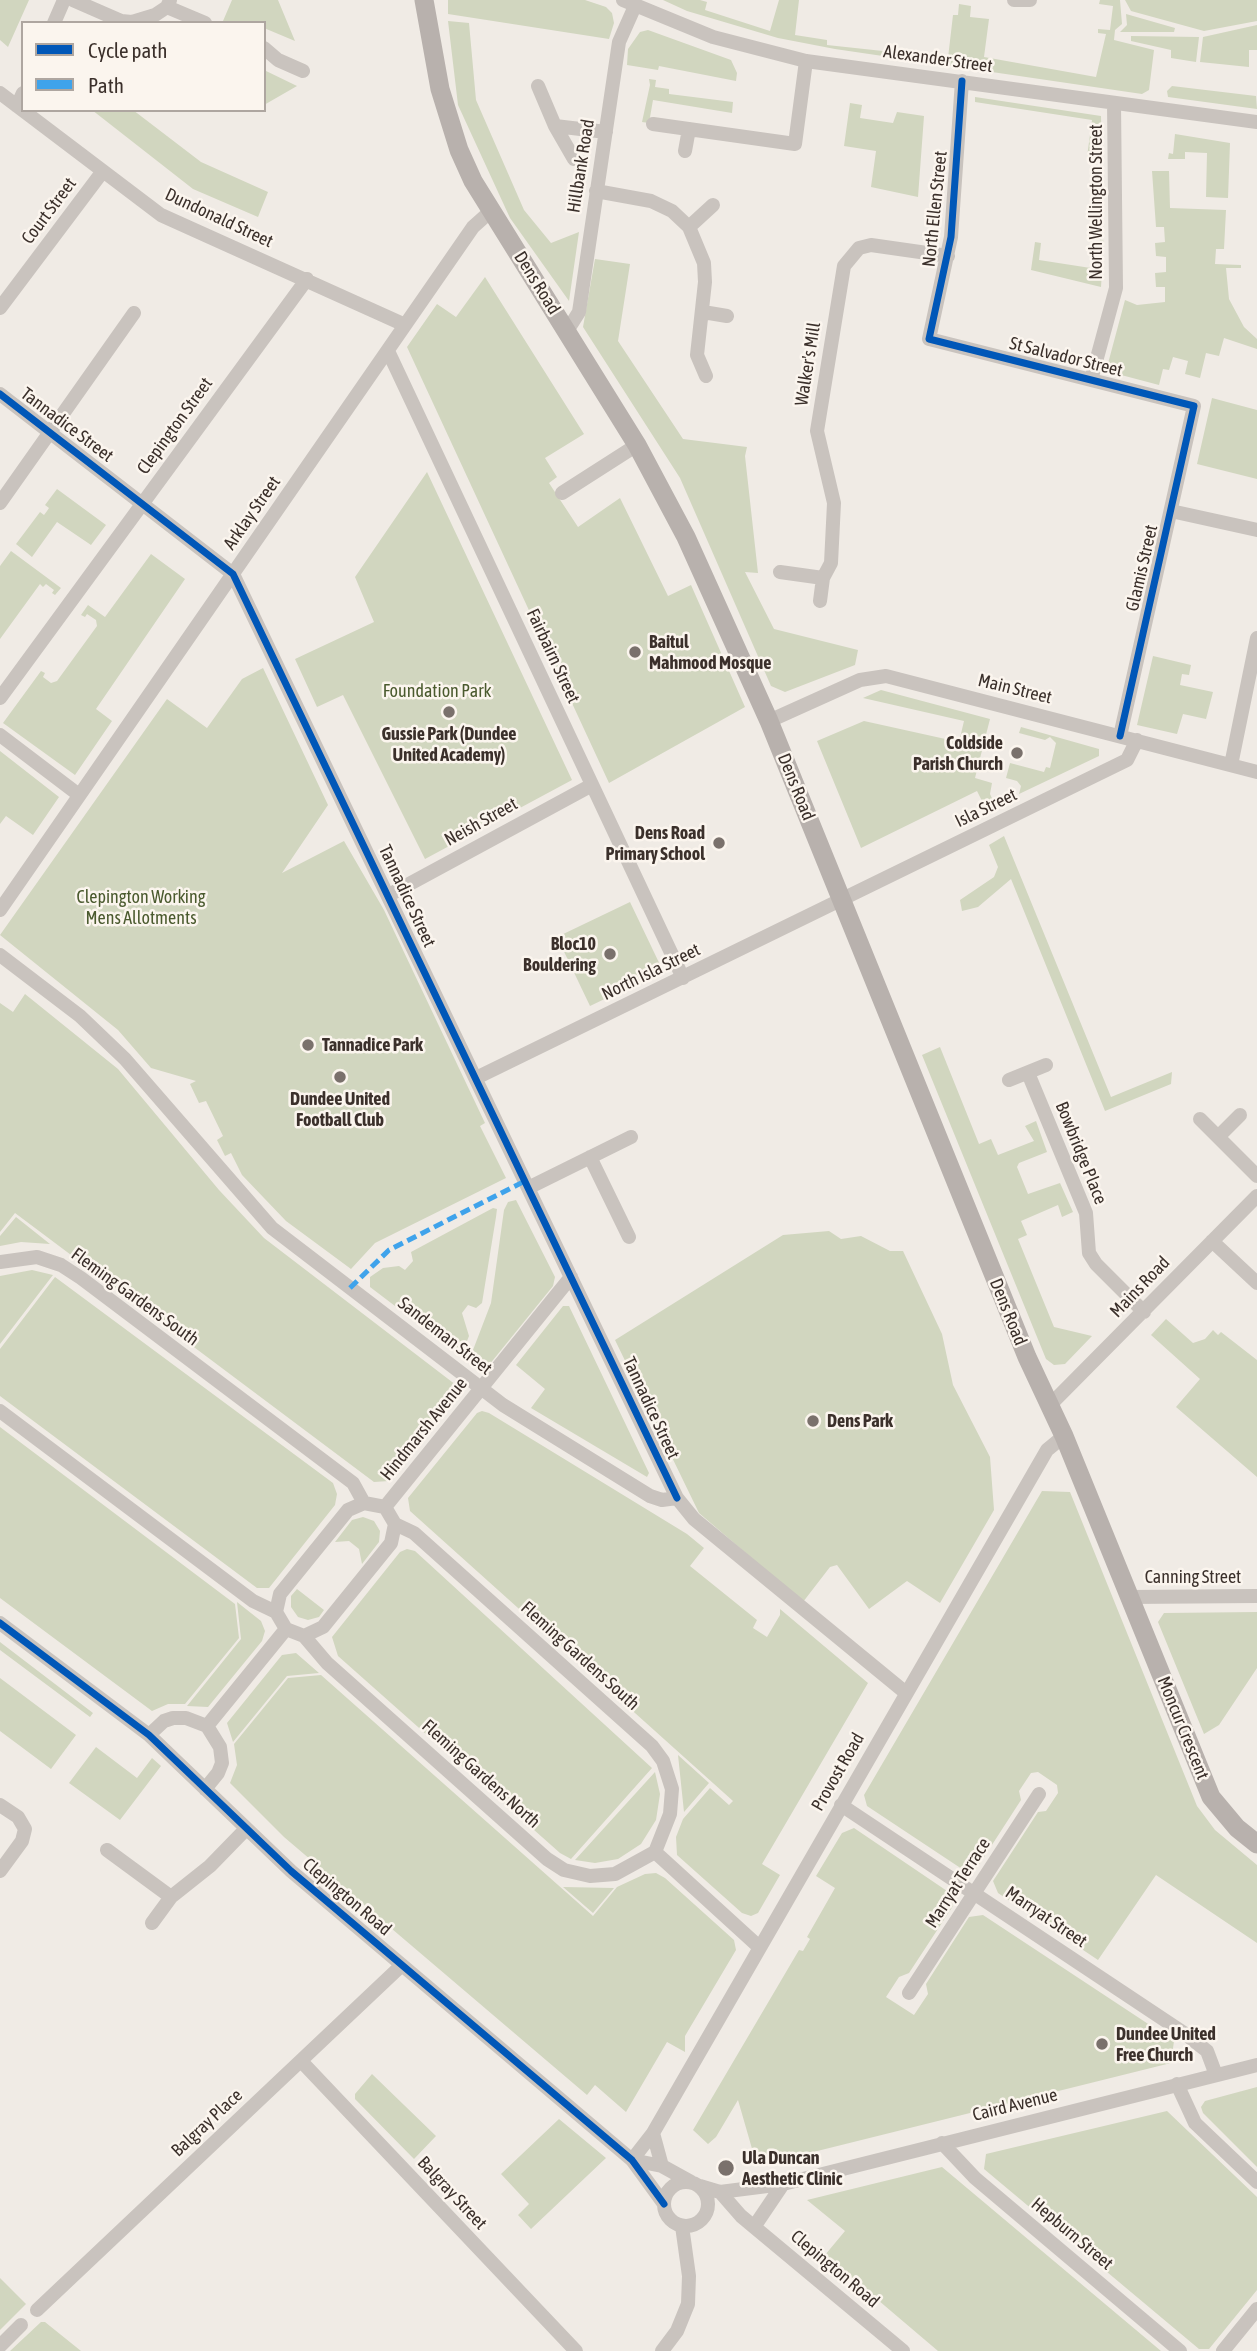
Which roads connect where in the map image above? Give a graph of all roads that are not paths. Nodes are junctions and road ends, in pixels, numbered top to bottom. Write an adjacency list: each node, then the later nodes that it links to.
1 (64, 0): 8 (street)
2 (73, 0): 9 (street)
3 (424, 0): 31 (main road, Dens Road)
4 (1014, 0): 5 (street)
5 (1030, 0)
6 (169, 3): 10 (street); 11 (street)
7 (629, 3): 13 (street, Alexander Street); 25 (street, Hillbank Road)
8 (55, 21)
9 (119, 21)
10 (138, 21)
11 (201, 21)
12 (266, 50): 14 (street)
13 (806, 61): 15 (street, Alexander Street); 24 (street)
14 (303, 71)
15 (962, 81): 19 (street, Alexander Street); 33 (street, North Ellen Street)
16 (538, 86): 23 (street)
17 (0, 93): 18 (street, Dundonald Street)
18 (20, 99)
19 (1114, 104): 21 (street, Alexander Street); 44 (street, North Wellington Street)
20 (35, 112): 28 (street, Dundonald Street)
21 (1257, 122)
22 (653, 124): 24 (street)
23 (555, 126): 25 (street); 27 (street)
24 (689, 129): 26 (street)
25 (606, 132): 29 (street, Hillbank Road)
26 (685, 151)
27 (574, 159)
28 (103, 171): 34 (street, Dundonald Street); 35 (street, Court Street)
29 (596, 191): 32 (street); 40 (street, Hillbank Road)
30 (713, 205): 32 (street)
31 (492, 210): 39 (street, Arklay Street); 40 (main road, Dens Road)
32 (690, 227): 36 (street)
33 (948, 256): 41 (street, North Ellen Street); 56 (street, Walker's Mill)
34 (307, 279): 39 (street, Dundonald Street); 51 (street, Clepington Street)
35 (0, 307)
36 (703, 312): 38 (street); 43 (street)
37 (134, 313): 47 (street)
38 (727, 316)
39 (405, 325): 42 (street, Arklay Street)
40 (567, 331): 48 (main road, Dens Road)
41 (929, 339): 44 (street, St Salvador Street)
42 (388, 352): 55 (street, Arklay Street); 67 (street, Fairbairn Street)
43 (706, 376)
44 (1091, 380): 46 (street, St Salvador Street)
45 (0, 394): 47 (street, Tannadice Street)
46 (1194, 406): 52 (street, Glamis Street)
47 (50, 432): 50 (street); 51 (street, Tannadice Street)
48 (637, 444): 49 (street); 61 (main road, Dens Road)
49 (562, 493)
50 (0, 503)
51 (142, 503): 55 (street, Tannadice Street); 60 (street, Clepington Street)
52 (1171, 511): 53 (street); 63 (street, Glamis Street)
53 (1257, 530)
54 (780, 572): 56 (street)
55 (233, 573): 68 (street, Arklay Street); 69 (street, Tannadice Street)
56 (823, 578): 57 (street, Walker's Mill)
57 (820, 601)
58 (1257, 638): 59 (street)
59 (1254, 667): 65 (street)
60 (0, 698)
61 (769, 720): 63 (street, Main Street); 70 (main road, Dens Road)
62 (0, 735): 68 (street)
63 (1120, 736): 64 (street, Main Street)
64 (1137, 740): 65 (street, Main Street); 70 (street, Isla Street)
65 (1231, 765): 66 (street, Main Street)
66 (1257, 772)
67 (592, 785): 69 (street, Neish Street); 73 (street, Fairbairn Street)
68 (79, 795): 71 (street, Arklay Street)
69 (389, 895): 76 (street, Tannadice Street)
70 (842, 900): 73 (street, North Isla Street); 93 (main road, Dens Road)
71 (0, 910)
72 (0, 955): 92 (street, Sandeman Street)
73 (683, 978): 76 (street, North Isla Street)
74 (1046, 1065): 75 (street)
75 (1027, 1073): 77 (street); 91 (street, Bowbridge Place)
76 (476, 1078): 84 (street, Tannadice Street)
77 (1009, 1080)
78 (1240, 1115): 81 (street)
79 (1200, 1119): 81 (street)
80 (631, 1137): 82 (street)
81 (1218, 1137): 83 (street)
82 (590, 1157): 84 (street); 86 (street)
83 (1257, 1176)
84 (528, 1188): 89 (street, Tannadice Street)
85 (1257, 1196): 87 (street, Mains Road)
86 (629, 1237)
87 (1212, 1241): 90 (street); 91 (street, Mains Road)
88 (0, 1262): 97 (street, Fleming Gardens South)
89 (571, 1277): 92 (street, Hindmarsh Avenue); 96 (street, Tannadice Street)
90 (1257, 1283)
91 (1144, 1312): 93 (street, Mains Road)
92 (481, 1388): 96 (street, Sandeman Street); 98 (street, Hindmarsh Avenue)
93 (1050, 1405): 95 (main road, Dens Road)
94 (0, 1411): 102 (street)
95 (1064, 1436): 101 (main road, Dens Road); 106 (street, Provost Road)
96 (677, 1498): 106 (street)
97 (364, 1503): 98 (street, Hindmarsh Avenue); 102 (street)
98 (385, 1507): 99 (street, Hindmarsh Avenue)
99 (395, 1524): 105 (street); 116 (street, Fleming Gardens South)
100 (1257, 1596): 101 (street, Canning Street)
101 (1129, 1597): 114 (main road, Moncur Crescent)
102 (276, 1612): 104 (street)
103 (0, 1623): 108 (street, Clepington Road)
104 (286, 1629): 105 (street); 107 (street)
105 (304, 1636): 116 (street, Fleming Gardens North)
106 (906, 1693): 112 (street, Provost Road)
107 (207, 1726): 108 (street); 109 (street)
108 (149, 1735): 109 (street, Clepington Road)
109 (205, 1789): 113 (street, Clepington Road)
110 (1039, 1794): 118 (street, Marryat Terrace)
111 (0, 1805): 117 (street)
112 (841, 1805): 118 (street, Marryat Street); 121 (street, Provost Road)
113 (246, 1829): 119 (street); 122 (street, Clepington Road)
114 (1257, 1844)
115 (107, 1850): 119 (street)
116 (655, 1852): 121 (street)
117 (0, 1871)
118 (974, 1892): 123 (street, Marryat Terrace); 126 (street, Marryat Street)
119 (171, 1897): 120 (street)
120 (152, 1923)
121 (758, 1946): 128 (street, Provost Road)
122 (402, 1965): 124 (street, Balgray Place); 130 (street, Clepington Road)
123 (909, 1993)
124 (301, 2061): 142 (street, Balgray Place); 145 (street, Balgray Street)
125 (1257, 2065): 126 (street, Caird Avenue)
126 (1216, 2075): 127 (street, Caird Avenue)
127 (1177, 2084): 129 (street, Caird Avenue); 132 (street)
128 (653, 2133): 130 (street, Provost Road); 131 (street)
129 (943, 2143): 134 (street, Caird Avenue); 148 (street, Hepburn Street)
130 (632, 2160): 131 (street, Clepington Road); 136 (street, Clepington Road)
131 (663, 2166): 133 (street, Clepington Road)
132 (1257, 2182)
133 (695, 2184): 135 (street, Clepington Road); 136 (street); 137 (street)
134 (783, 2184): 135 (street, Caird Avenue); 140 (street)
135 (720, 2192): 138 (street, Clepington Road)
136 (664, 2204): 139 (street, Clepington Road)
137 (708, 2210): 138 (street, Clepington Road); 139 (street)
138 (741, 2216): 140 (street, Clepington Road)
139 (682, 2226): 146 (street)
140 (754, 2227): 147 (street, Clepington Road)
141 (1257, 2309): 149 (street)
142 (37, 2310)
143 (21, 2325): 144 (street)
144 (0, 2346)
145 (576, 2351)
146 (662, 2351)
147 (903, 2351)
148 (1180, 2351)
149 (1223, 2351)

